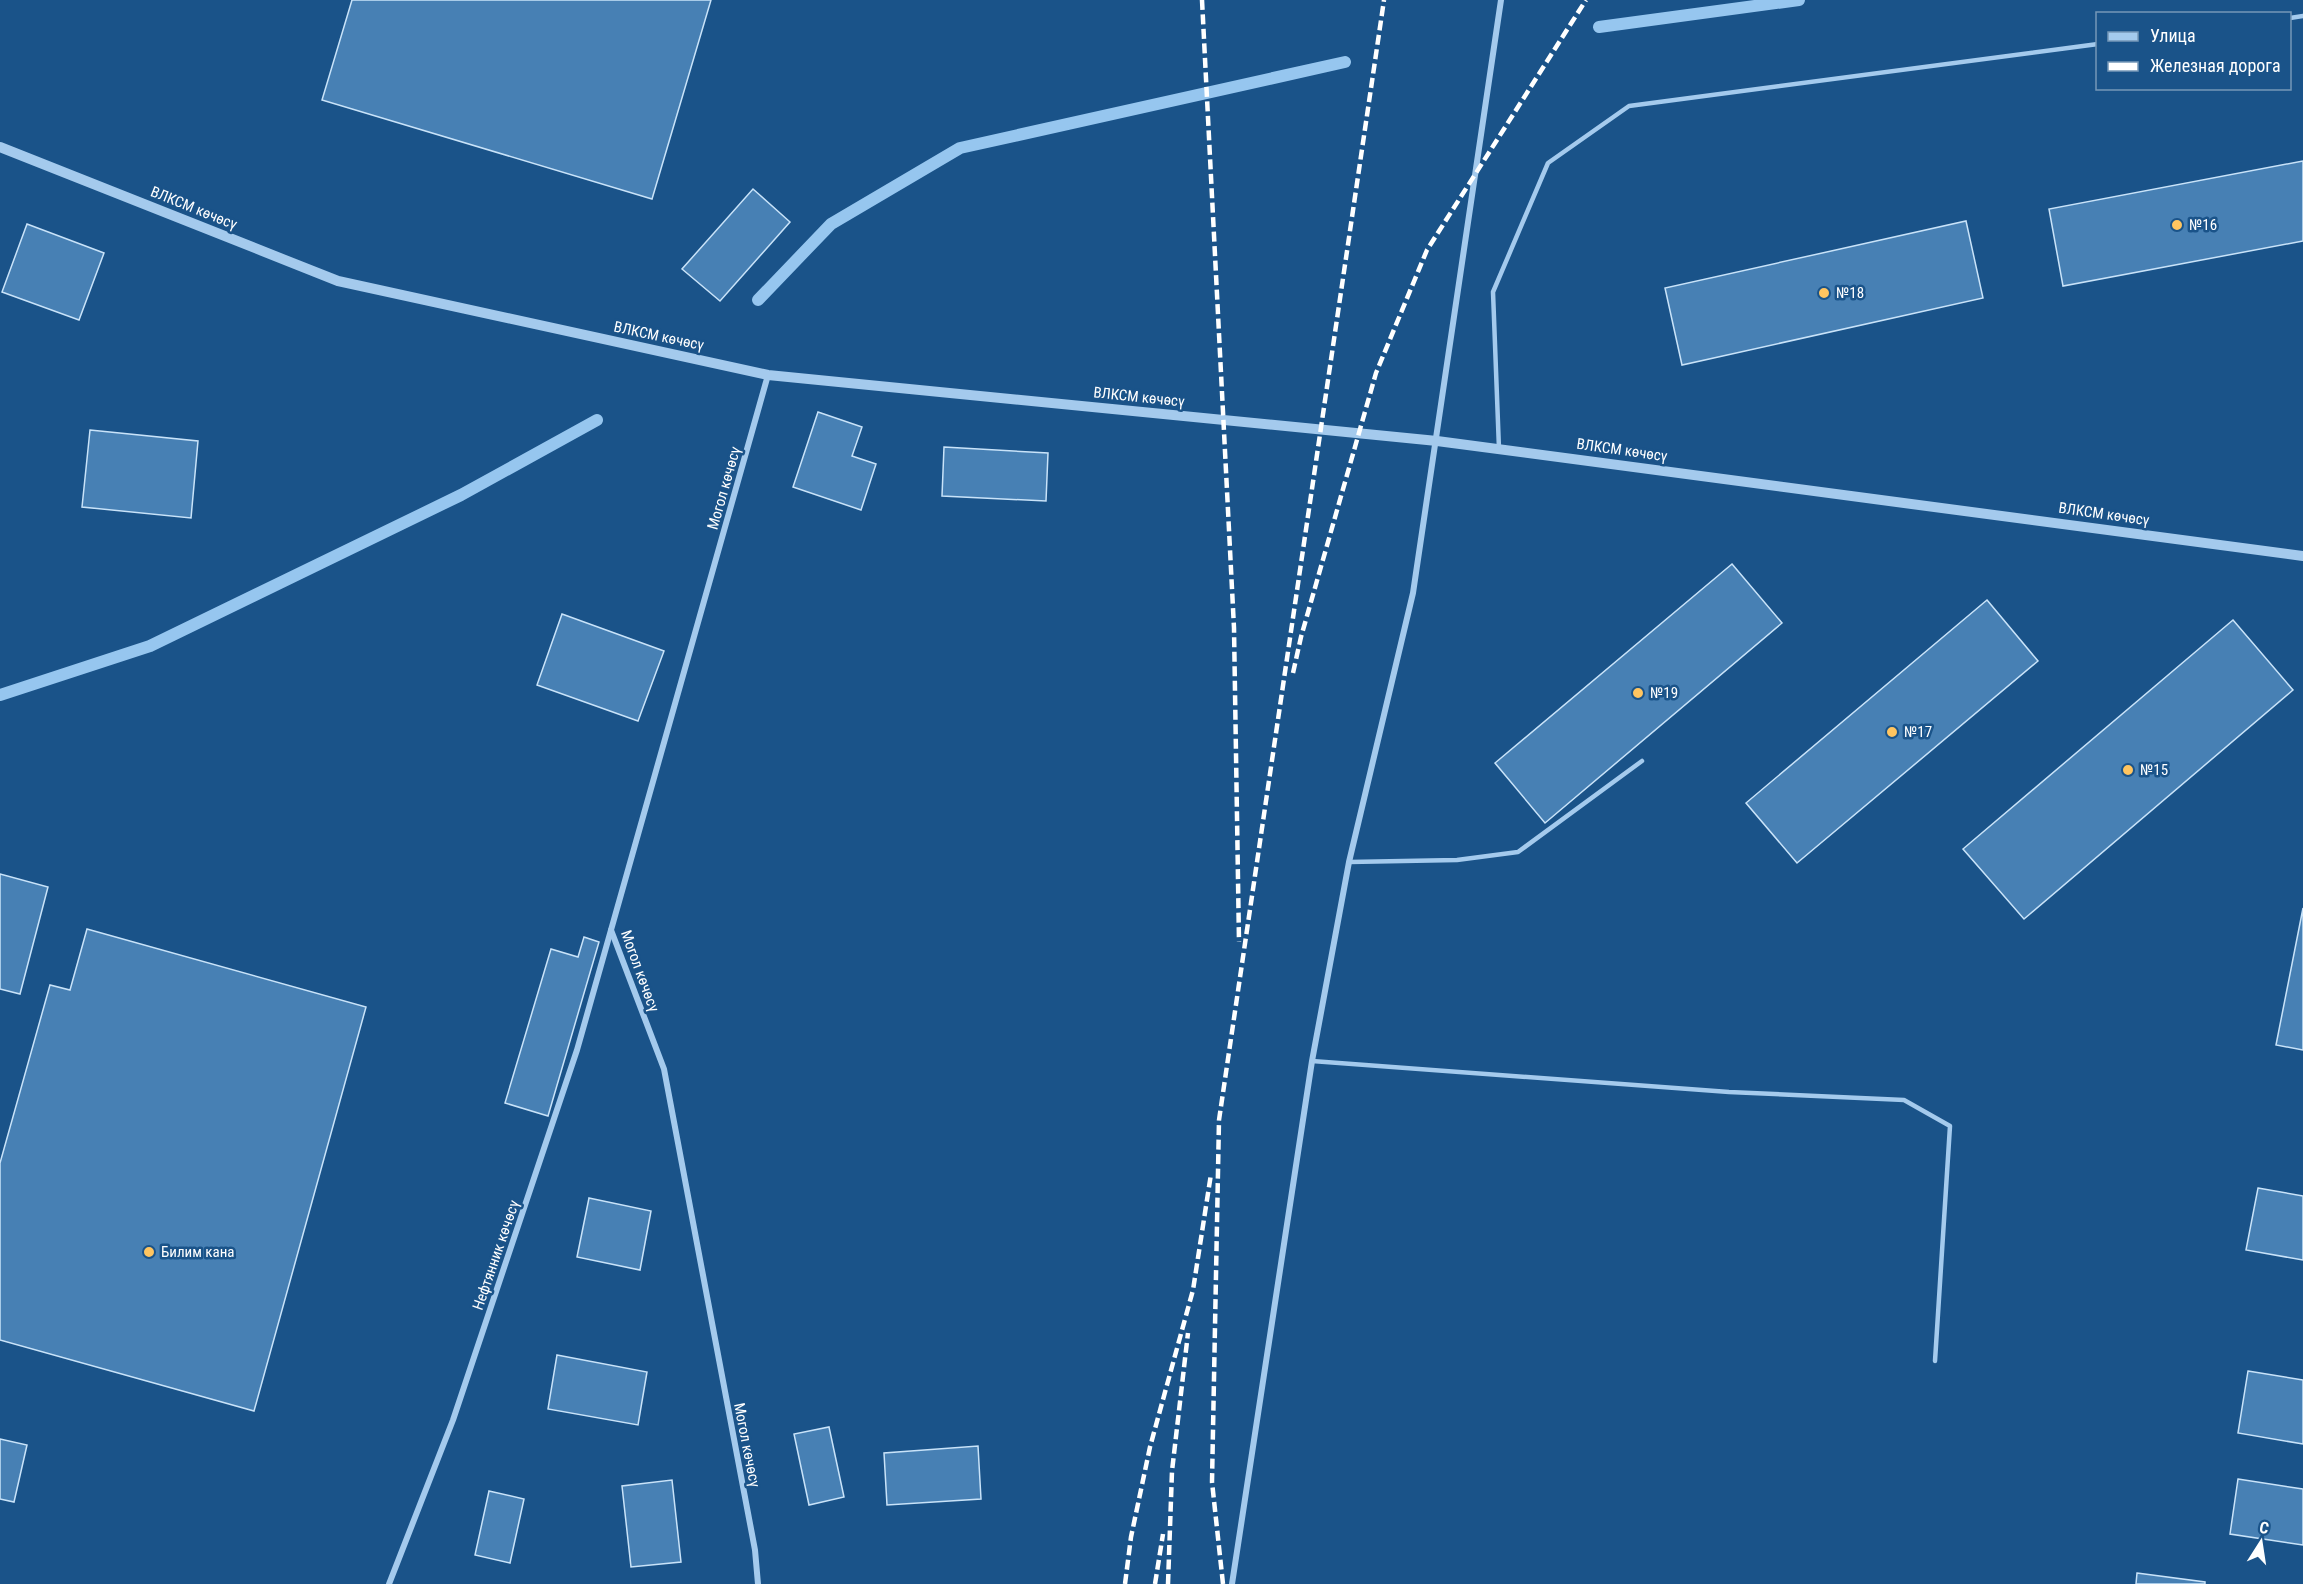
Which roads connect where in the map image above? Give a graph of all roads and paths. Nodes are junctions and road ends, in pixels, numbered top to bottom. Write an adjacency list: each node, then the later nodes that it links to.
1 (1501, 0): 5 (street)
2 (2096, 44): 6 (lane)
3 (0, 147): 4 (street, ВЛКСМ көчөсү)
4 (768, 375): 5 (street, ВЛКСМ көчөсү); 10 (street, Могол көчөсү)
5 (1437, 441): 6 (street, ВЛКСМ көчөсү); 9 (street)
6 (1499, 449): 7 (street, ВЛКСМ көчөсү)
7 (2303, 556)
8 (1642, 761): 9 (lane)
9 (1349, 862): 11 (street)
10 (611, 930): 13 (street, Нефтянник көчөсү); 14 (street, Могол көчөсү)
11 (1312, 1061): 12 (lane); 15 (street)
12 (1935, 1361)
13 (389, 1584)
14 (758, 1584)
15 (1232, 1584)

